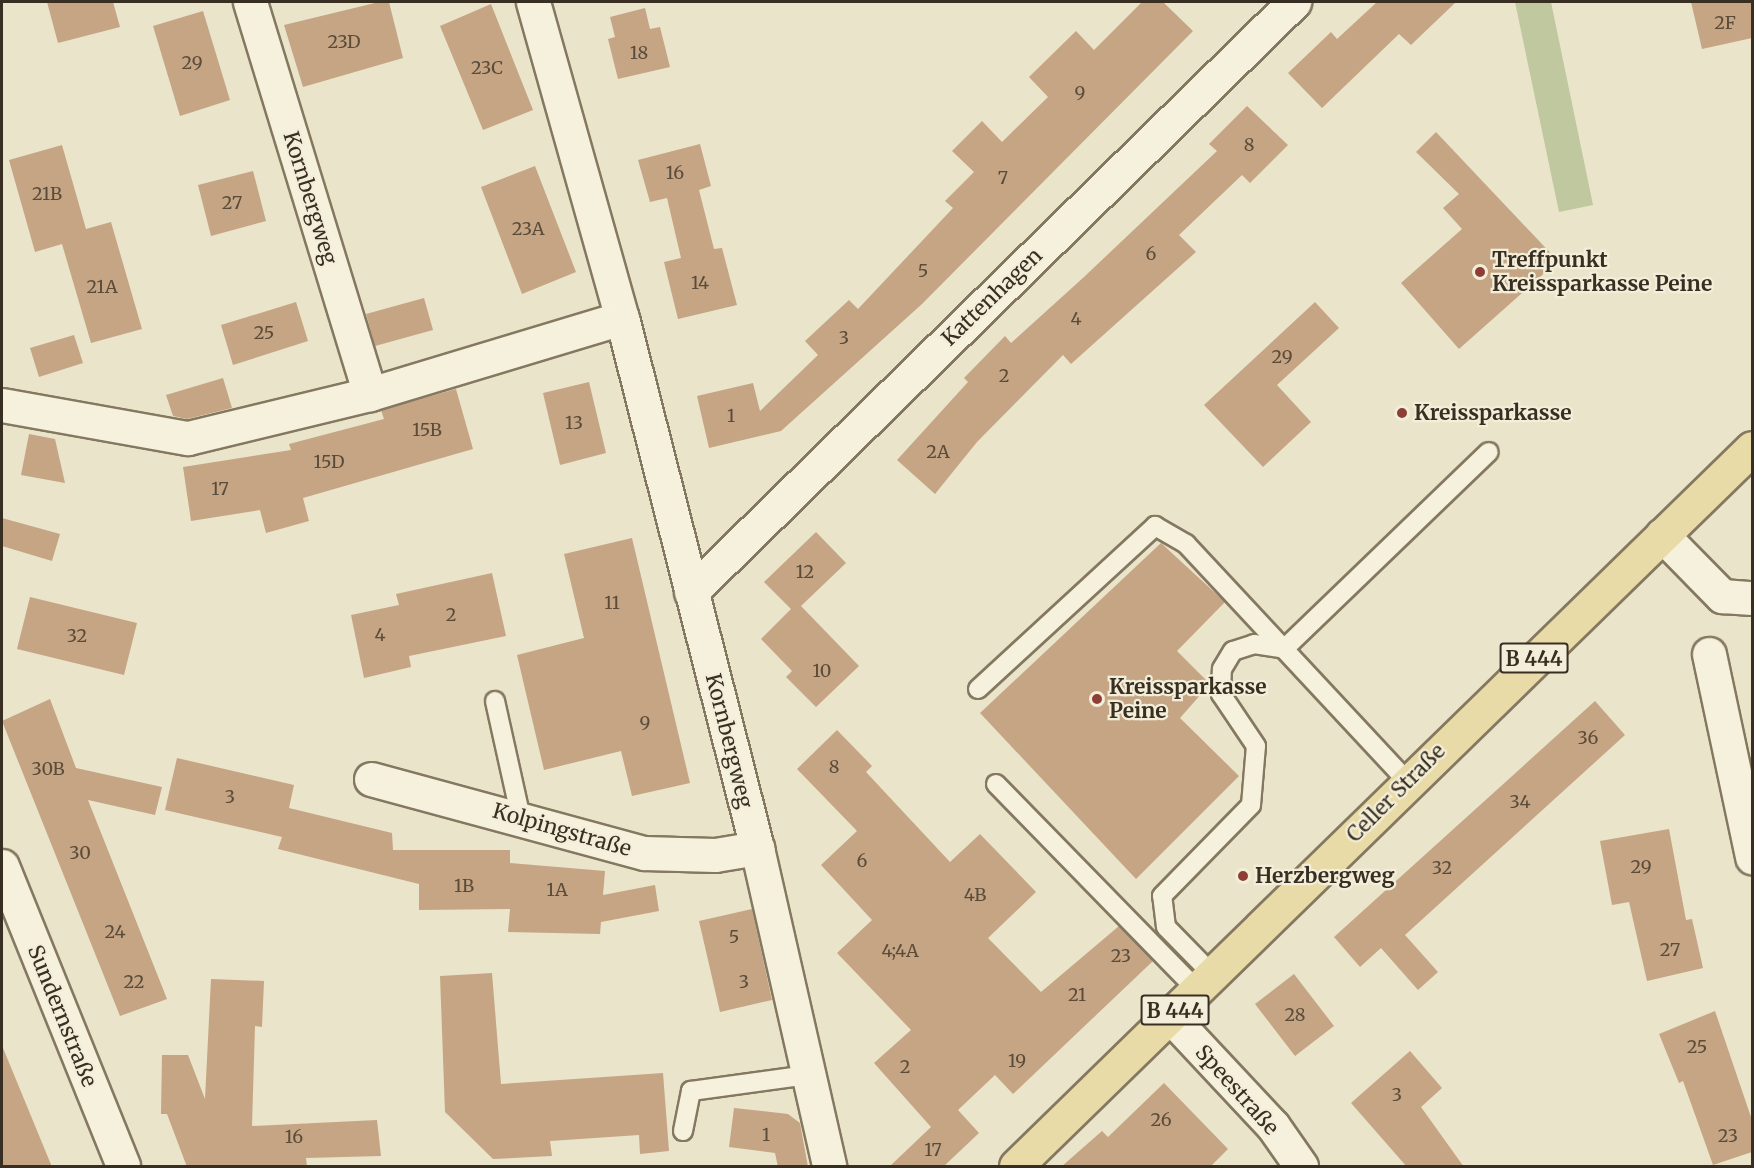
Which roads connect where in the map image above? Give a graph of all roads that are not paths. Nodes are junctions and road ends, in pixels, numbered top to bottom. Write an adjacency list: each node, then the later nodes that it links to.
1 (250, 2): 5 (street, Kornbergweg)
2 (533, 2): 4 (street, Kornbergweg)
3 (1294, 2): 10 (street, Kattenhagen)
4 (622, 318): 5 (street); 10 (street, Kornbergweg)
5 (370, 394): 6 (street)
6 (2, 405)
7 (1752, 448): 9 (main road, Celler Straße / B 444)
8 (1489, 453): 12 (lane)
9 (1662, 536): 11 (street); 17 (main road, Celler Straße / B 444)
10 (691, 592): 20 (street, Kornbergweg)
11 (1752, 598)
12 (1284, 649): 14 (lane); 17 (lane); 23 (lane)
13 (1709, 654): 21 (street)
14 (978, 689)
15 (495, 700): 19 (lane)
16 (371, 779): 19 (street, Kolpingstraße)
17 (1407, 780): 23 (main road, Celler Straße / B 444)
18 (996, 784): 23 (lane)
19 (521, 818): 20 (street, Kolpingstraße)
20 (757, 848): 25 (street, Kornbergweg)
21 (1752, 857)
22 (2, 866): 27 (street, Sundernstraße)
23 (1205, 983): 24 (main road, Celler Straße / B 444)
24 (1170, 1016): 29 (main road, Celler Straße / B 444); 30 (street, Speestraße)
25 (808, 1075): 26 (lane); 28 (street, Kornbergweg)
26 (683, 1131)
27 (123, 1167)
28 (829, 1167)
29 (1016, 1167)
30 (1301, 1167)

